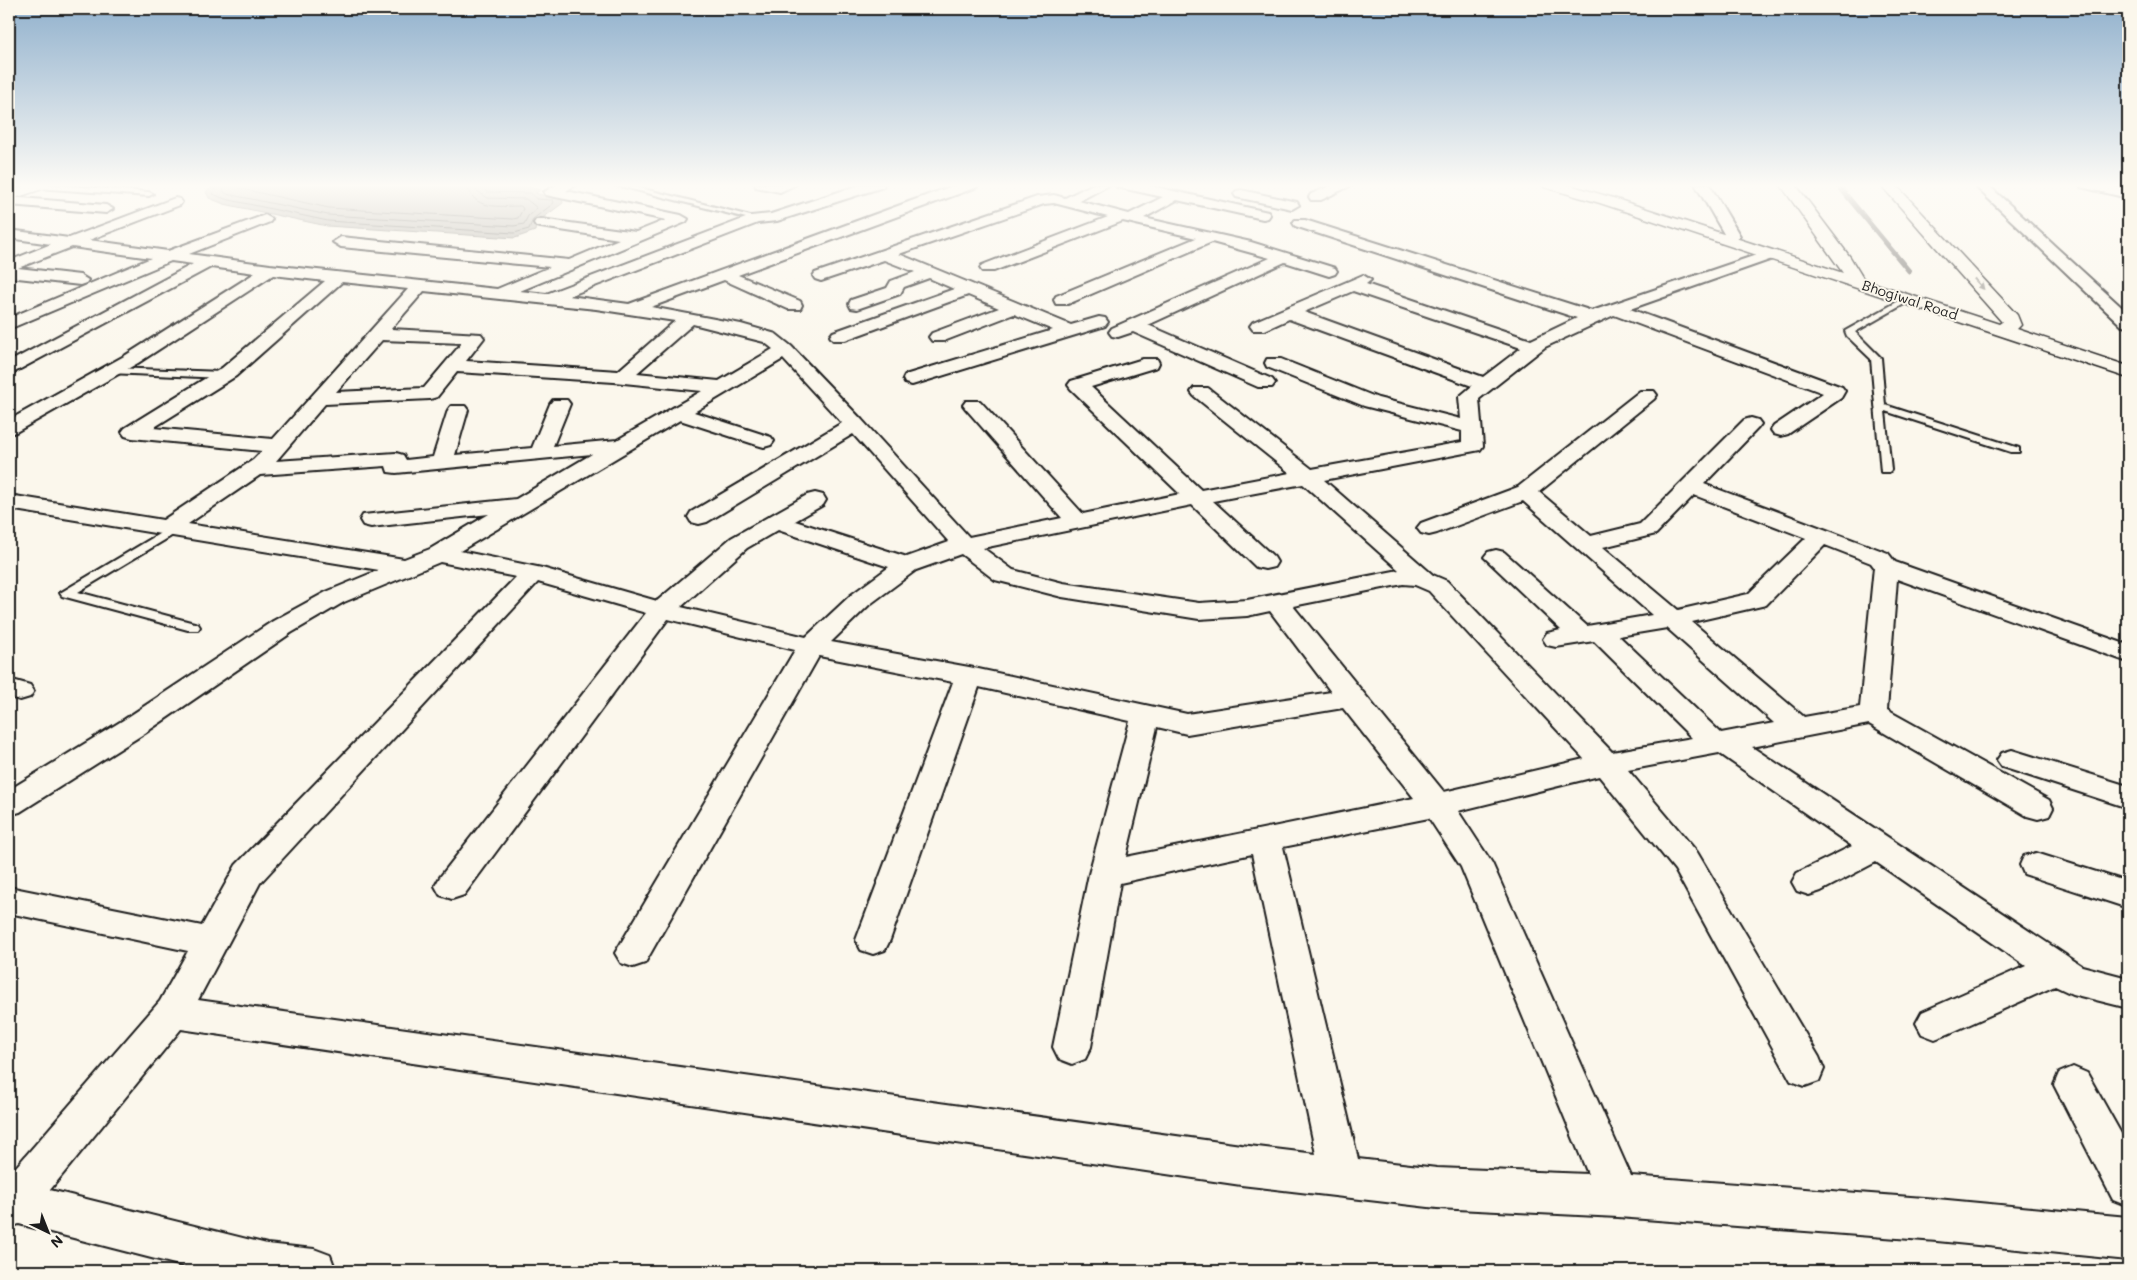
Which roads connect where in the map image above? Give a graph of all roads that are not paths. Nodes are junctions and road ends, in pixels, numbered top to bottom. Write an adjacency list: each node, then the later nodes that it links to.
1 (65, 244): 25 (street)
2 (83, 244): 18 (street)
3 (151, 244): 18 (street)
4 (201, 244): 21 (street)
5 (359, 244): 24 (street)
6 (622, 244): 24 (street)
7 (693, 244): 39 (street)
8 (810, 244): 31 (street)
9 (914, 244): 19 (street)
10 (1055, 244): 26 (street)
11 (1195, 244): 40 (street)
12 (1236, 244): 22 (street)
13 (1364, 244): 48 (street)
14 (1738, 244): 20 (main road, Bhogiwal Road)
15 (1832, 244): 35 (main road)
16 (1941, 244): 54 (main road, one-way to 54)
17 (2043, 244): 51 (street)
18 (134, 250): 21 (street)
19 (884, 254): 30 (street); 32 (street)
20 (1770, 255): 35 (main road, Bhogiwal Road); 46 (street)
21 (170, 256): 23 (street); 52 (street)
22 (1284, 257): 28 (street); 70 (street)
23 (210, 262): 27 (street); 64 (street)
24 (572, 264): 38 (street)
25 (9, 266)
26 (988, 268)
27 (270, 270): 33 (street); 65 (street)
28 (1329, 271)
29 (9, 272): 34 (street)
30 (929, 273): 37 (street); 42 (street)
31 (725, 275): 43 (street); 45 (street)
32 (821, 276)
33 (340, 278): 36 (street); 67 (street)
34 (80, 280)
35 (1858, 284): 41 (main road, Bhogiwal Road)
36 (420, 286): 38 (street); 56 (street)
37 (968, 289): 44 (street); 57 (street)
38 (498, 294): 39 (street)
39 (547, 299): 45 (street)
40 (1062, 300)
41 (1909, 300): 54 (main road, Bhogiwal Road); 78 (lane)
42 (856, 304)
43 (794, 305)
44 (1014, 308): 55 (street); 58 (street)
45 (630, 309): 49 (street)
46 (1614, 309): 48 (street); 85 (street)
47 (1289, 313): 53 (street); 59 (street); 71 (street)
48 (1592, 317): 59 (street)
49 (689, 318): 60 (street); 68 (street)
50 (1099, 322): 55 (street)
51 (2128, 322)
52 (9, 324)
53 (1259, 326)
54 (2000, 330): 66 (main road, Bhogiwal Road)
55 (1070, 331): 69 (street)
56 (377, 334): 63 (street); 75 (street)
57 (839, 336)
58 (938, 337)
59 (1534, 347): 71 (street)
60 (785, 350): 72 (street); 81 (street)
61 (1150, 363): 97 (street)
62 (1274, 363): 84 (street)
63 (452, 366): 68 (street); 75 (street)
64 (9, 369)
65 (112, 370): 67 (lane); 83 (street)
66 (2128, 372)
67 (223, 375): 88 (street)
68 (616, 377): 72 (street)
69 (912, 379)
70 (1265, 383)
71 (1485, 384): 84 (street)
72 (723, 387): 80 (street)
73 (1201, 392): 94 (street)
74 (1647, 395): 96 (street)
75 (319, 399): 88 (street)
76 (560, 404): 90 (street)
77 (973, 405): 104 (street)
78 (1879, 406): 89 (lane); 93 (lane)
79 (458, 410): 91 (street)
80 (678, 413): 86 (street); 87 (street)
81 (855, 424): 101 (street); 109 (street)
82 (1751, 424): 95 (street)
83 (9, 428)
84 (1472, 428): 94 (street)
85 (1781, 430)
86 (764, 441)
87 (624, 445): 90 (street); 100 (street)
88 (278, 446): 92 (street)
89 (2015, 450)
90 (540, 453): 91 (street)
91 (442, 463): 92 (street)
92 (256, 468): 105 (street)
93 (1885, 470)
94 (1308, 477): 97 (street); 117 (street)
95 (1690, 486): 107 (street); 108 (street)
96 (1526, 492): 106 (street); 108 (street)
97 (1197, 497): 104 (street); 112 (street)
98 (815, 500): 103 (street)
99 (9, 502): 105 (street)
100 (523, 504): 102 (street); 110 (street)
101 (699, 517)
102 (371, 520)
103 (776, 522): 113 (street); 119 (street)
104 (1078, 522): 109 (street)
105 (170, 528): 114 (street); 121 (lane)
106 (1429, 528)
107 (1822, 535): 115 (street); 120 (street)
108 (1585, 544): 120 (street)
109 (964, 545): 113 (street); 118 (street)
110 (438, 554): 114 (street); 116 (street)
111 (1496, 557): 122 (street)
112 (1265, 562)
113 (907, 565): 124 (street)
114 (407, 567): 135 (street)
115 (1886, 567): 125 (street); 129 (street)
116 (533, 573): 119 (street); 147 (street)
117 (1425, 581): 118 (street); 133 (street)
118 (1277, 603): 127 (street)
119 (662, 610): 124 (street); 143 (street)
120 (1673, 619): 122 (street); 130 (street)
121 (193, 627)
122 (1591, 633): 123 (street); 131 (street)
123 (1556, 639)
124 (811, 646): 126 (street); 148 (street)
125 (2128, 654)
126 (969, 676): 128 (street); 146 (street)
127 (1350, 698): 128 (street); 136 (street)
128 (1146, 714): 141 (street)
129 (1873, 714): 130 (street); 137 (street)
130 (1798, 728): 131 (street)
131 (1720, 743): 133 (street); 139 (street)
132 (2012, 760): 134 (street)
133 (1606, 764): 136 (street); 154 (street)
134 (2128, 797)
135 (9, 804)
136 (1437, 805): 138 (street); 158 (street)
137 (2038, 808)
138 (1265, 838): 141 (street); 156 (street)
139 (1878, 847): 142 (street); 149 (street)
140 (2036, 865): 144 (street)
141 (1105, 874): 153 (street)
142 (1809, 882)
143 (452, 886)
144 (2128, 894)
145 (9, 900): 147 (street)
146 (873, 940)
147 (211, 942): 151 (street)
148 (633, 952)
149 (2057, 969): 150 (street); 152 (street)
150 (2128, 993)
151 (173, 1012): 156 (street); 159 (street)
152 (1935, 1023)
153 (1072, 1047)
154 (1805, 1069)
155 (2073, 1085): 157 (street)
156 (1342, 1177): 158 (street)
157 (2128, 1186)
158 (1618, 1196): 160 (street)
159 (11, 1205): 161 (street)
160 (2128, 1239)
161 (314, 1271)

